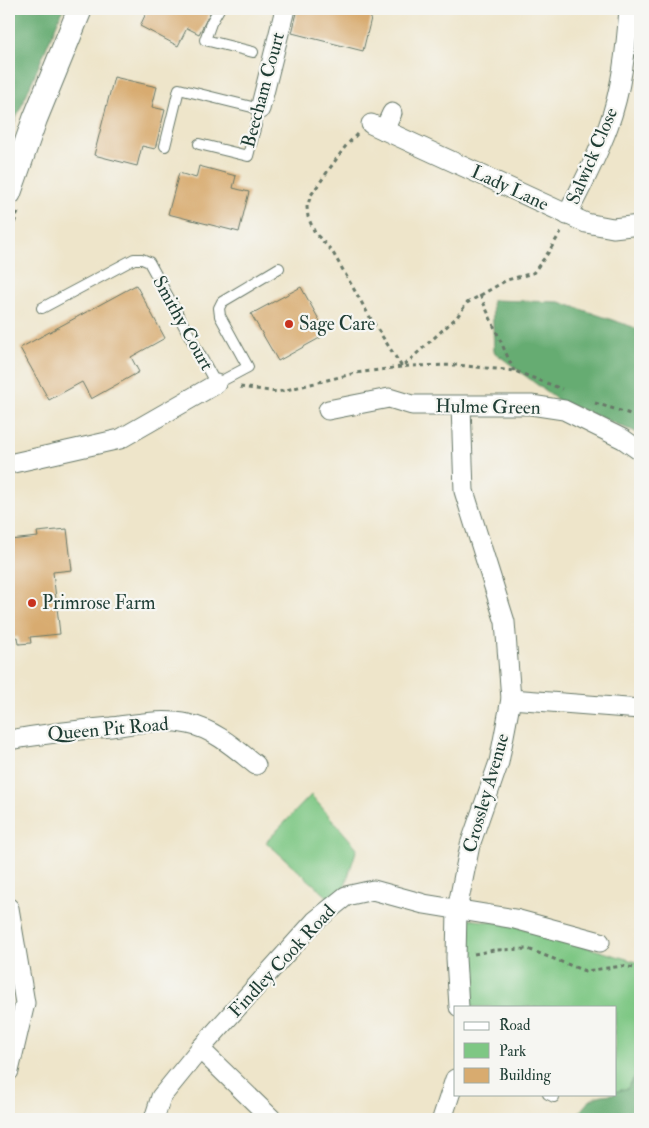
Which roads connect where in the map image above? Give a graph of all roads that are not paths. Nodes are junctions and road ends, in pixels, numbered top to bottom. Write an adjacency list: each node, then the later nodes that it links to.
1 (80, 9): 10 (street)
2 (219, 9): 5 (lane)
3 (282, 9): 6 (street, Beecham Court)
4 (628, 9): 11 (street, Salwick Close)
5 (253, 52)
6 (260, 109): 8 (lane, Beecham Court); 9 (lane)
7 (392, 113): 11 (street, Lady Lane)
8 (199, 144)
9 (165, 146)
10 (9, 193)
11 (568, 216): 12 (street, Lady Lane)
12 (640, 225)
13 (279, 268): 15 (lane, Smithy Court)
14 (42, 308): 15 (lane, Smithy Court)
15 (216, 384): 19 (street, Smithy Court)
16 (461, 406): 17 (street, Hulme Green); 18 (street, Hulme Green); 20 (street, Crossley Avenue)
17 (328, 410)
18 (640, 451)
19 (9, 464)
20 (510, 699): 21 (street); 25 (street, Crossley Avenue)
21 (640, 709)
22 (9, 740): 23 (street, Queen Pit Road)
23 (256, 765)
24 (9, 908): 29 (street)
25 (457, 910): 26 (street, Findley Cook Road); 27 (street, Crossley Avenue); 28 (street, Findley Cook Road)
26 (600, 942)
27 (459, 1006)
28 (200, 1049): 31 (street, Findley Cook Road); 32 (street)
29 (9, 1071)
30 (454, 1082): 33 (street)
31 (154, 1119)
32 (272, 1119)
33 (442, 1119)

